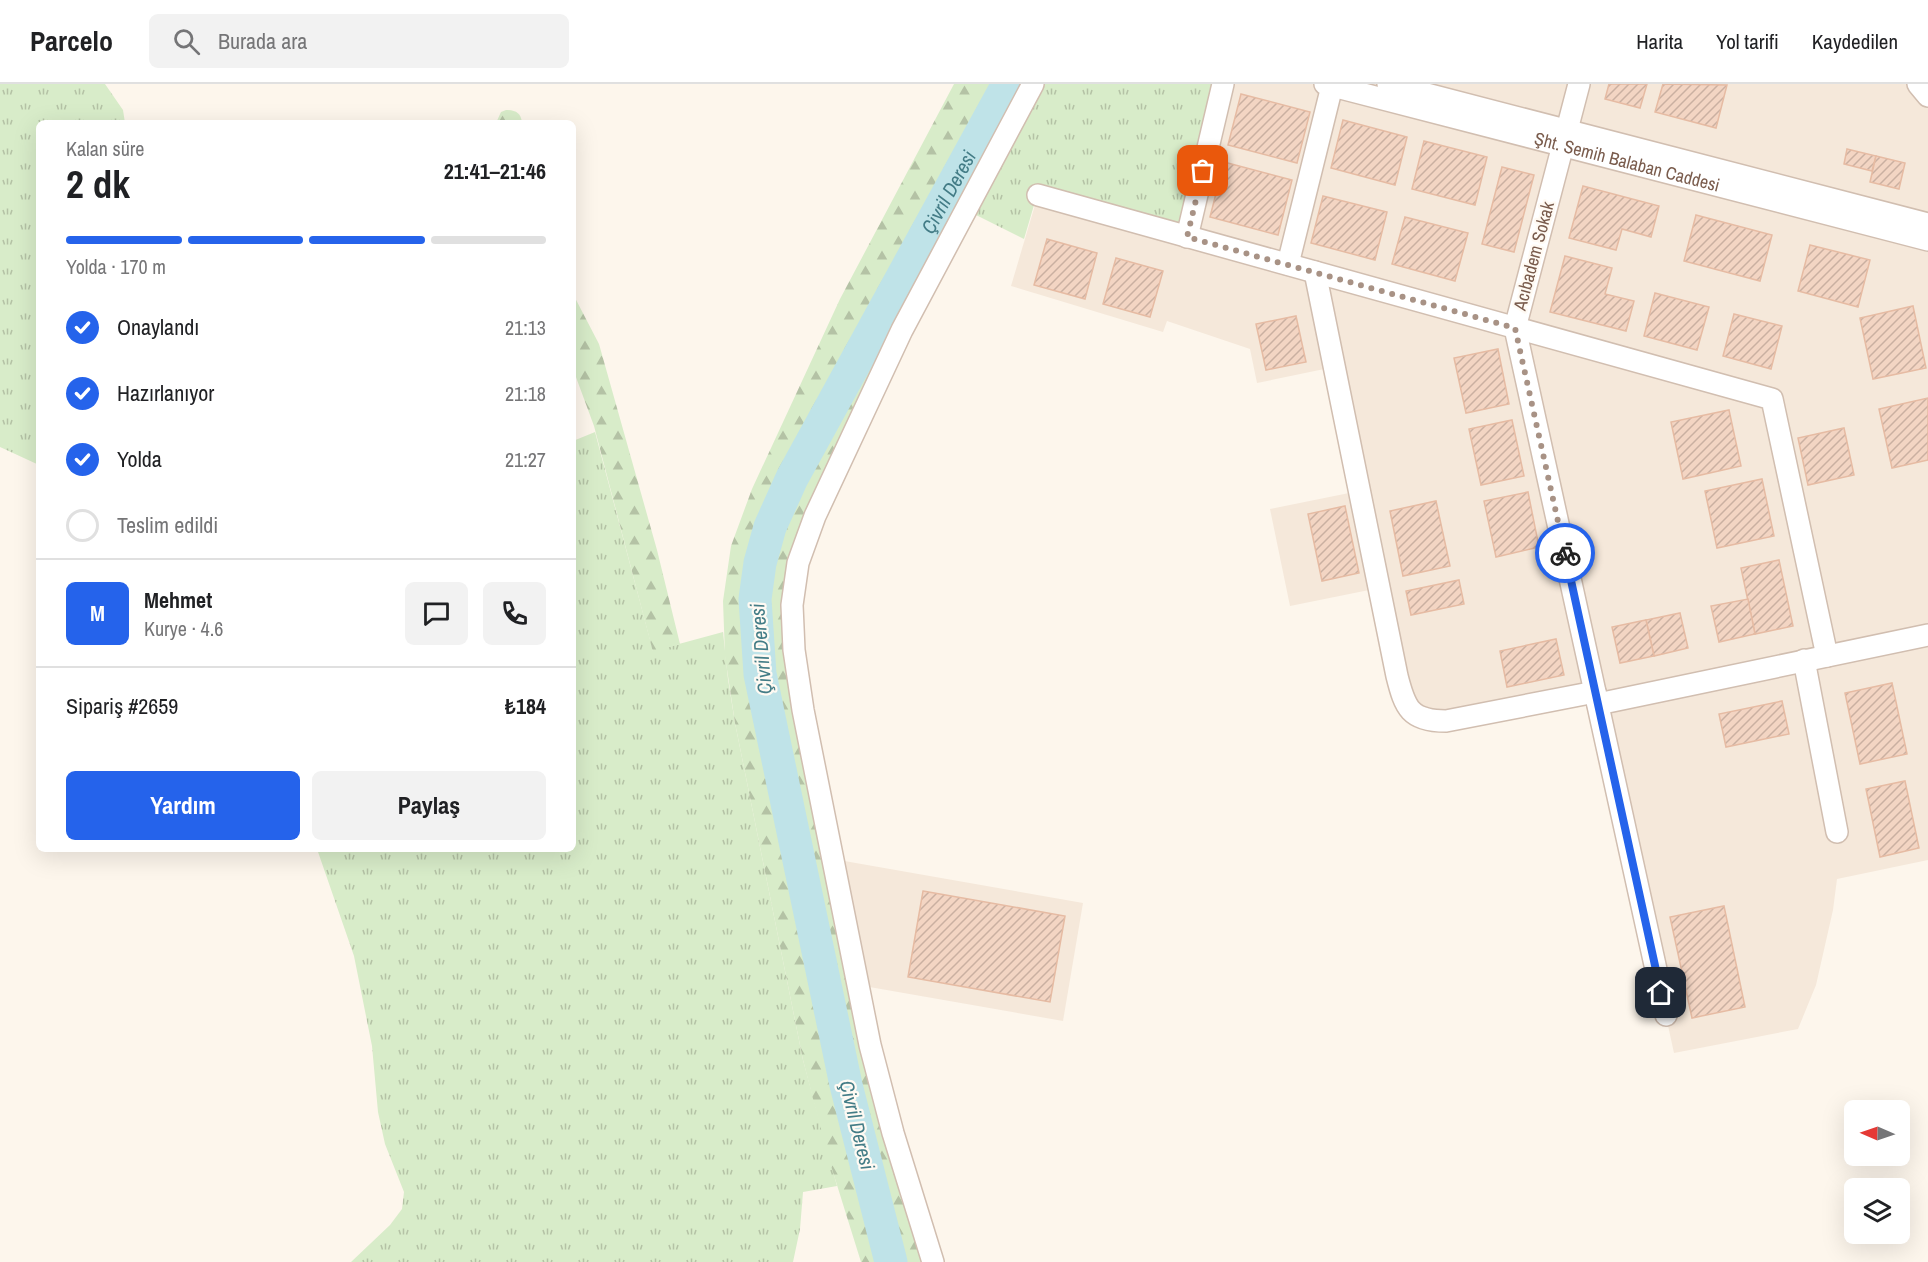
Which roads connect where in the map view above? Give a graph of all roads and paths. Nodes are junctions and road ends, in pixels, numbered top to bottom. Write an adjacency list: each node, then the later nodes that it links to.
1 (1033, 84): 22 (street)
2 (1223, 84): 11 (street)
3 (1388, 84): 8 (street, Şht. Semih Balaban Caddesi)
4 (1579, 84): 8 (street, Acıbadem Sokak)
5 (1918, 84): 7 (street)
6 (1329, 85): 8 (street, Şht. Semih Balaban Caddesi); 13 (street)
7 (1928, 96)
8 (1565, 138): 10 (street, Şht. Semih Balaban Caddesi); 12 (street, Şht. Semih Balaban Caddesi); 15 (street, Acıbadem Sokak)
9 (1038, 195): 11 (street)
10 (1928, 224)
11 (1187, 237): 13 (street)
12 (1928, 240)
13 (1288, 264): 14 (street)
14 (1315, 272): 15 (street); 19 (street)
15 (1515, 328): 17 (street); 19 (street, Acıbadem Sokak)
16 (1928, 634): 17 (street)
17 (1827, 656): 18 (street)
18 (1804, 660): 19 (street); 20 (street)
19 (1596, 698): 21 (street, Acıbadem Sokak)
20 (1837, 832)
21 (1666, 1015)
22 (933, 1262)

